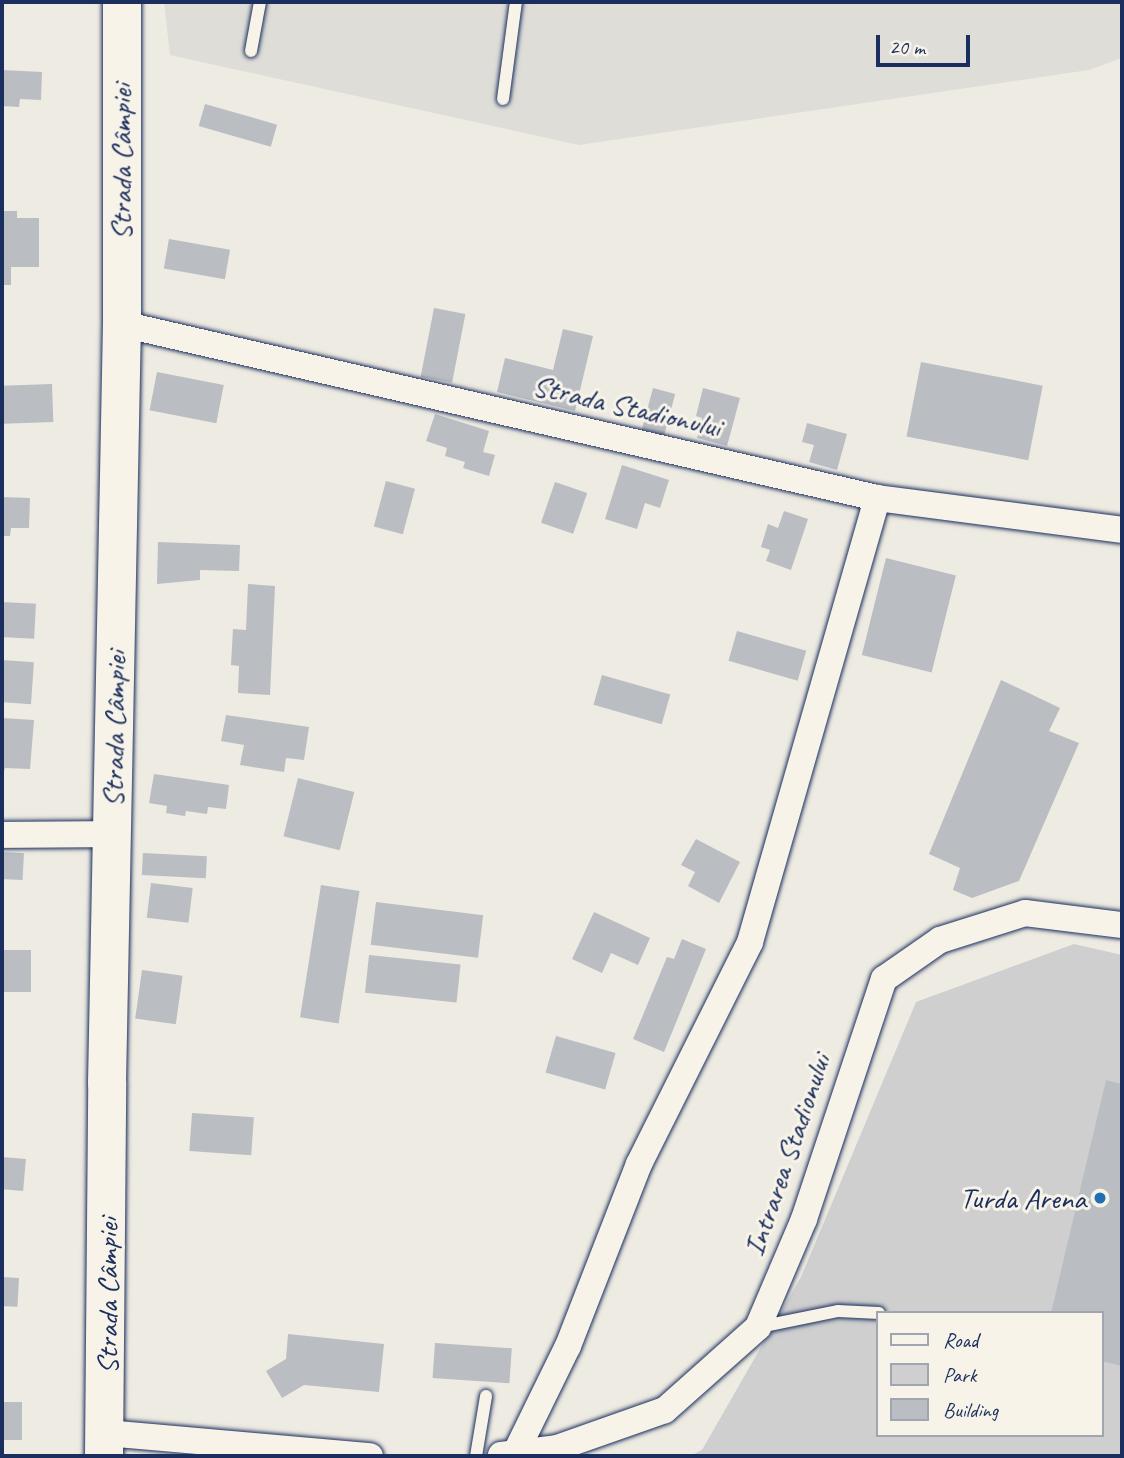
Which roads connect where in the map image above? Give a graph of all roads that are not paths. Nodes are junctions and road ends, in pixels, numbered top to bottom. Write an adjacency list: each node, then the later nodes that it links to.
1 (122, 2): 6 (main road, Strada Câmpiei)
2 (260, 2): 4 (lane)
3 (516, 2): 5 (lane)
4 (251, 51)
5 (503, 99)
6 (122, 324): 7 (street, Strada Stadionului); 9 (main road, Strada Câmpiei)
7 (877, 498): 8 (street, Strada Stadionului); 16 (street)
8 (1122, 530)
9 (112, 834): 10 (street); 15 (main road, Strada Câmpiei)
10 (2, 835)
11 (1122, 925): 13 (street, Intrarea Stadionului)
12 (876, 1313): 13 (lane)
13 (758, 1327): 16 (street, Intrarea Stadionului)
14 (486, 1396): 18 (lane)
15 (105, 1444): 17 (street)
16 (508, 1455)
17 (370, 1456)
18 (476, 1456)

